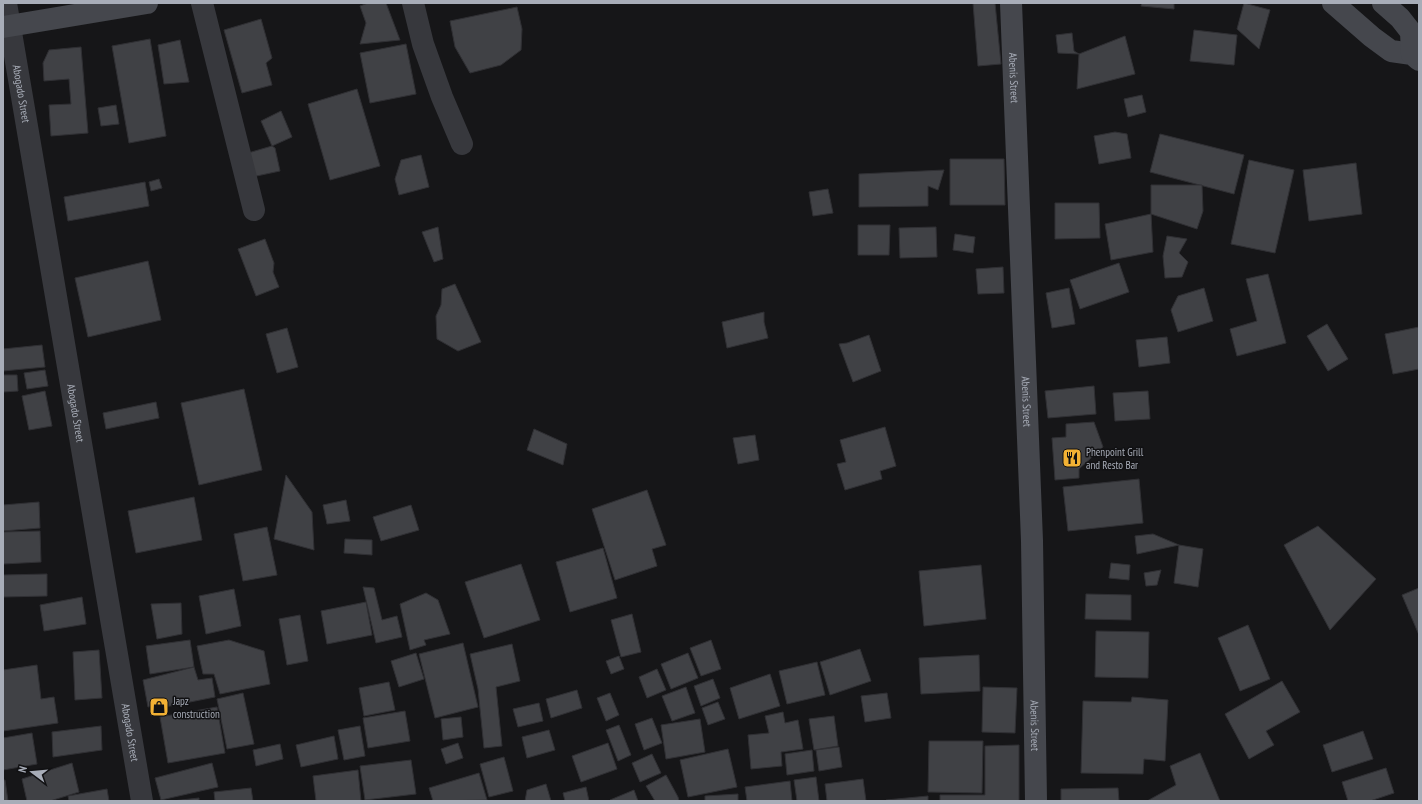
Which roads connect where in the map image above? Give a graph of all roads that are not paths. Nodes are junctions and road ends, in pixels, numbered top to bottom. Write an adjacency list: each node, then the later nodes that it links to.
1 (6, 3): 8 (street, Abogado Street)
2 (148, 3): 8 (street)
3 (202, 3): 11 (street)
4 (413, 3): 10 (street)
5 (1011, 3): 13 (street, Abenis Street)
6 (1333, 3): 9 (street)
7 (1383, 3): 9 (street)
8 (6, 27): 12 (street, Abogado Street)
9 (1415, 57)
10 (462, 144)
11 (254, 210)
12 (142, 801)
13 (1036, 801)

